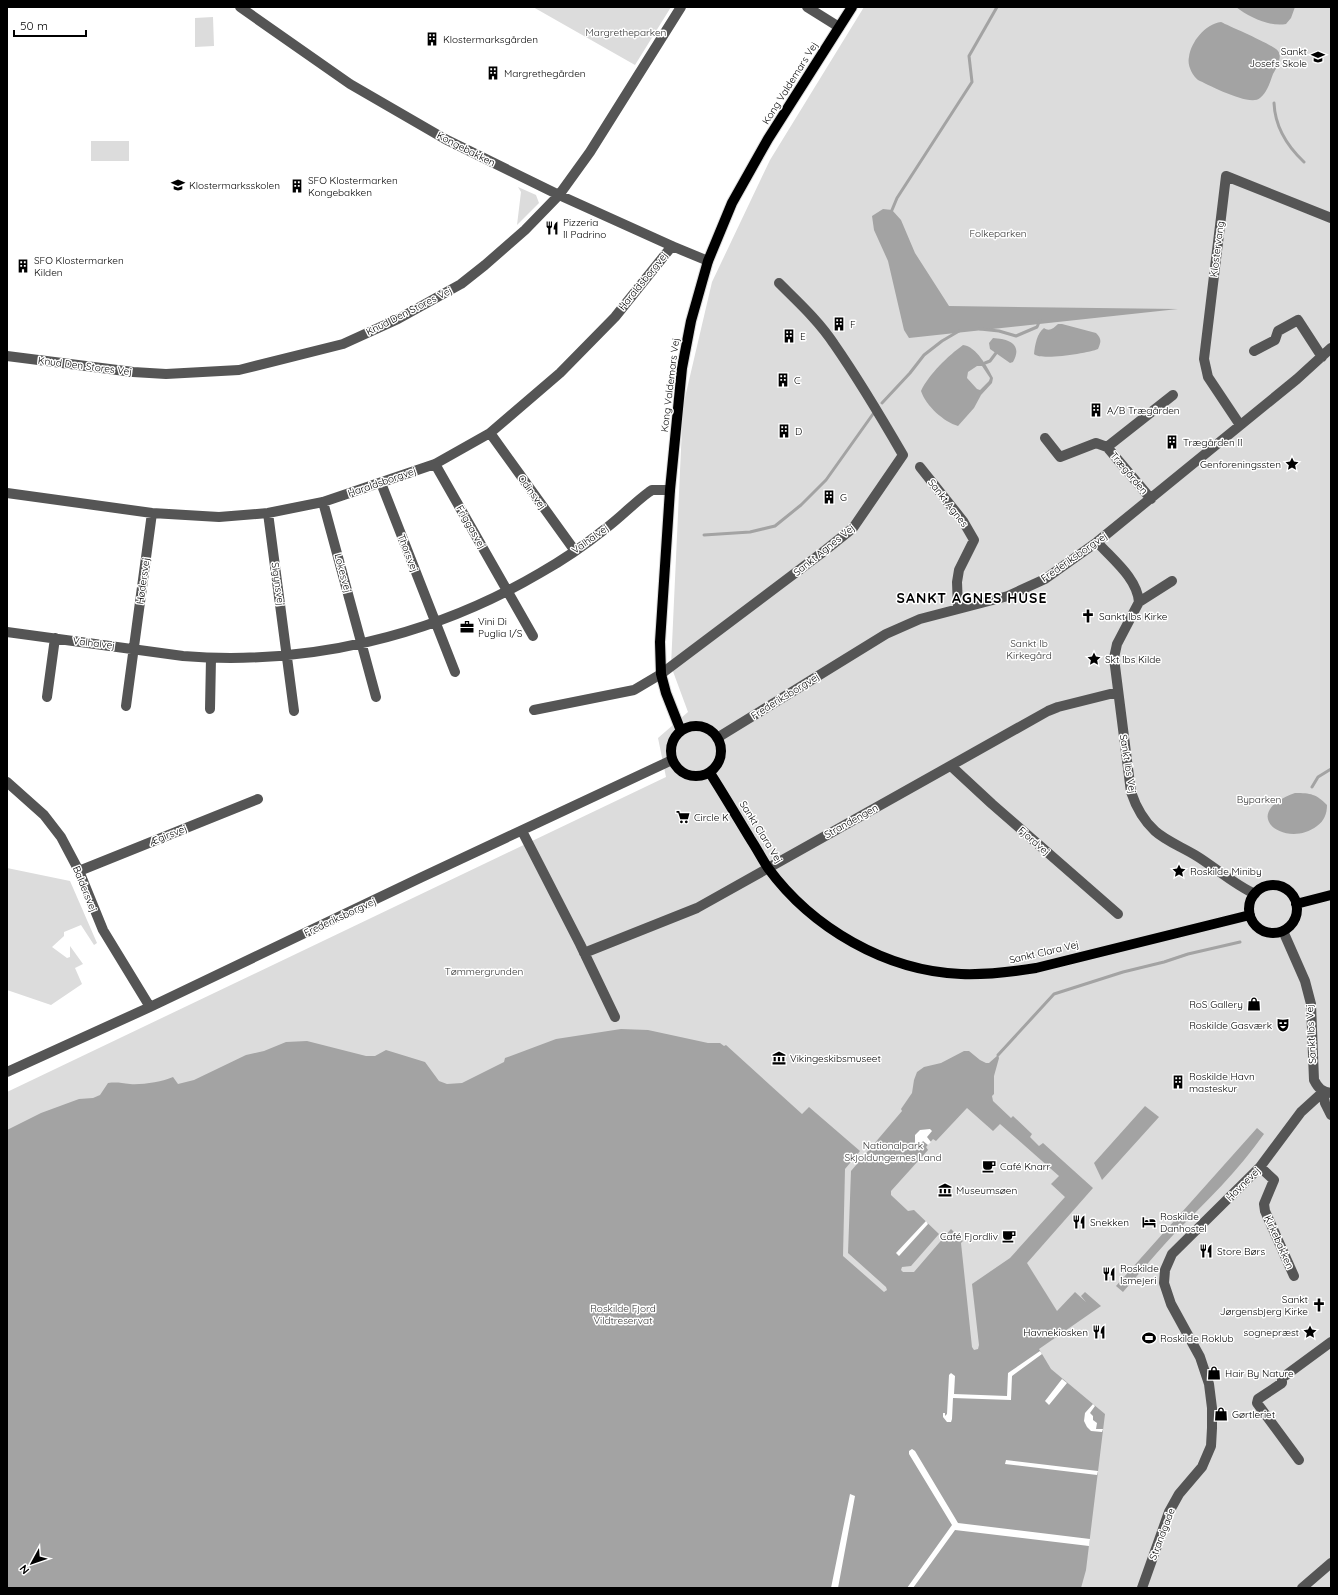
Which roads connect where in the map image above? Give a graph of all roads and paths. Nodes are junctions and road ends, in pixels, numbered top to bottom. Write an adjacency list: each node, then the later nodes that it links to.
1 (240, 7): 6 (street, Kongebakken)
2 (681, 7): 6 (street, Knud Den Stores Vej)
3 (807, 7): 5 (street)
4 (852, 7): 5 (main road, Kong Valdemars Vej)
5 (839, 27): 9 (main road, Kong Valdemars Vej)
6 (559, 194): 8 (street, Kongebakken); 13 (street, Knud Den Stores Vej)
7 (1331, 218): 16 (street, Klostervang)
8 (672, 246): 9 (street, Kongebakken); 17 (street, Haraldsborgvej)
9 (708, 262): 23 (main road, Kong Valdemars Vej)
10 (779, 283): 44 (street, Sankt Agnes Vej)
11 (1331, 348): 14 (street, Frederiksborgvej)
12 (1254, 351): 14 (street)
13 (7, 356)
14 (1322, 357): 16 (street, Frederiksborgvej)
15 (1173, 395): 19 (street, Trægården)
16 (1240, 425): 25 (street, Frederiksborgvej)
17 (490, 433): 20 (street, Haraldsborgvej); 30 (street, Odinsvej)
18 (1045, 438): 19 (street, Trægården)
19 (1107, 447): 25 (street, Trægården)
20 (435, 464): 22 (street, Haraldsborgvej); 32 (street, Friggasvej)
21 (920, 467): 34 (street, Sankt Agnes)
22 (381, 483): 26 (street, Haraldsborgvej); 35 (street, Thorsvej)
23 (670, 490): 30 (street, Valhalvej); 44 (main road, Kong Valdemars Vej)
24 (7, 493): 27 (street, Haraldsborgvej)
25 (1151, 499): 29 (street, Frederiksborgvej)
26 (324, 502): 28 (street, Haraldsborgvej); 39 (street, Lokesvej)
27 (152, 513): 28 (street, Haraldsborgvej); 40 (street, Hødersvej)
28 (268, 513): 41 (street, Sigynsvej)
29 (1098, 542): 33 (street); 34 (street, Frederiksborgvej)
30 (574, 551): 32 (street, Valhalvej)
31 (1172, 581): 33 (street, Sankt Ibs Vej)
32 (508, 591): 35 (street, Valhalvej); 37 (street)
33 (1139, 602): 45 (street, Sankt Ibs Vej)
34 (958, 608): 53 (street, Frederiksborgvej)
35 (436, 622): 39 (street, Valhalvej); 43 (street)
36 (7, 632): 38 (street, Valhalvej)
37 (533, 636)
38 (55, 638): 40 (street, Valhalvej); 46 (street)
39 (362, 643): 41 (street, Valhalvej); 47 (street)
40 (134, 648): 42 (street, Valhalvej); 48 (street)
41 (288, 655): 42 (street, Valhalvej); 50 (street)
42 (211, 658): 49 (street)
43 (455, 672)
44 (661, 674): 51 (street, Sankt Agnes Vej); 52 (main road, Kong Valdemars Vej)
45 (1118, 692): 55 (street, Strandengen); 62 (street, Sankt Ibs Vej)
46 (47, 697)
47 (376, 697)
48 (126, 706)
49 (210, 709)
50 (294, 710)
51 (534, 710)
52 (681, 731): 53 (main road); 54 (main road)
53 (717, 738): 56 (main road)
54 (672, 760): 56 (main road); 59 (street, Frederiksborgvej)
55 (950, 766): 60 (street, Strandengen); 65 (street, Fjordvej)
56 (710, 773): 60 (main road, Sankt Clara Vej)
57 (7, 782): 61 (street, Baldersvej)
58 (258, 799): 61 (street, Ægirsvej)
59 (522, 831): 68 (street); 69 (street, Frederiksborgvej)
60 (768, 868): 66 (main road, Sankt Clara Vej); 68 (street, Strandengen)
61 (79, 870): 69 (street, Baldersvej)
62 (1255, 894): 64 (main road); 66 (main road)
63 (1331, 895): 64 (main road)
64 (1296, 904): 67 (main road)
65 (1118, 914)
66 (1250, 915): 67 (main road)
67 (1283, 931): 72 (street, Sankt Ibs Vej)
68 (584, 953): 70 (street)
69 (150, 1007): 71 (street, Frederiksborgvej)
70 (615, 1017)
71 (7, 1072)
72 (1327, 1092): 73 (street, Sankt Ibs Vej); 74 (street, Havnevej)
73 (1331, 1115)
74 (1260, 1167): 75 (street, Kirkebakken); 76 (street, Havnevej)
75 (1294, 1276)
76 (1164, 1283): 80 (street, Strandgade)
77 (1331, 1342): 78 (street)
78 (1299, 1460)
79 (1331, 1563): 81 (street)
80 (1142, 1588)
81 (1302, 1588)

